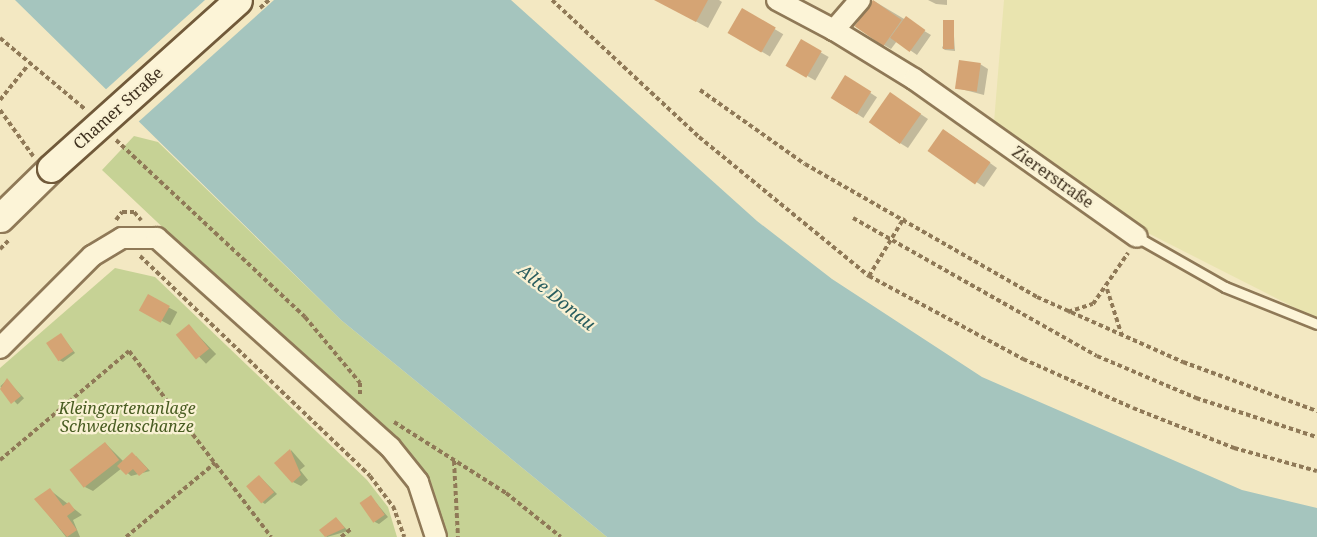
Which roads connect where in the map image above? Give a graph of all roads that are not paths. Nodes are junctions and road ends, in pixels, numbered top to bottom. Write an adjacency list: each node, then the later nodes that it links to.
1 (238, 0): 5 (main road, Chamer Straße, bridge)
2 (777, 0): 4 (street, Ziererstraße)
3 (860, 0): 4 (street)
4 (834, 30): 6 (street, Ziererstraße)
5 (0, 218)
6 (1137, 237): 7 (lane, Ziererstraße)
7 (1317, 324)
8 (0, 348): 9 (street)
9 (436, 537)

